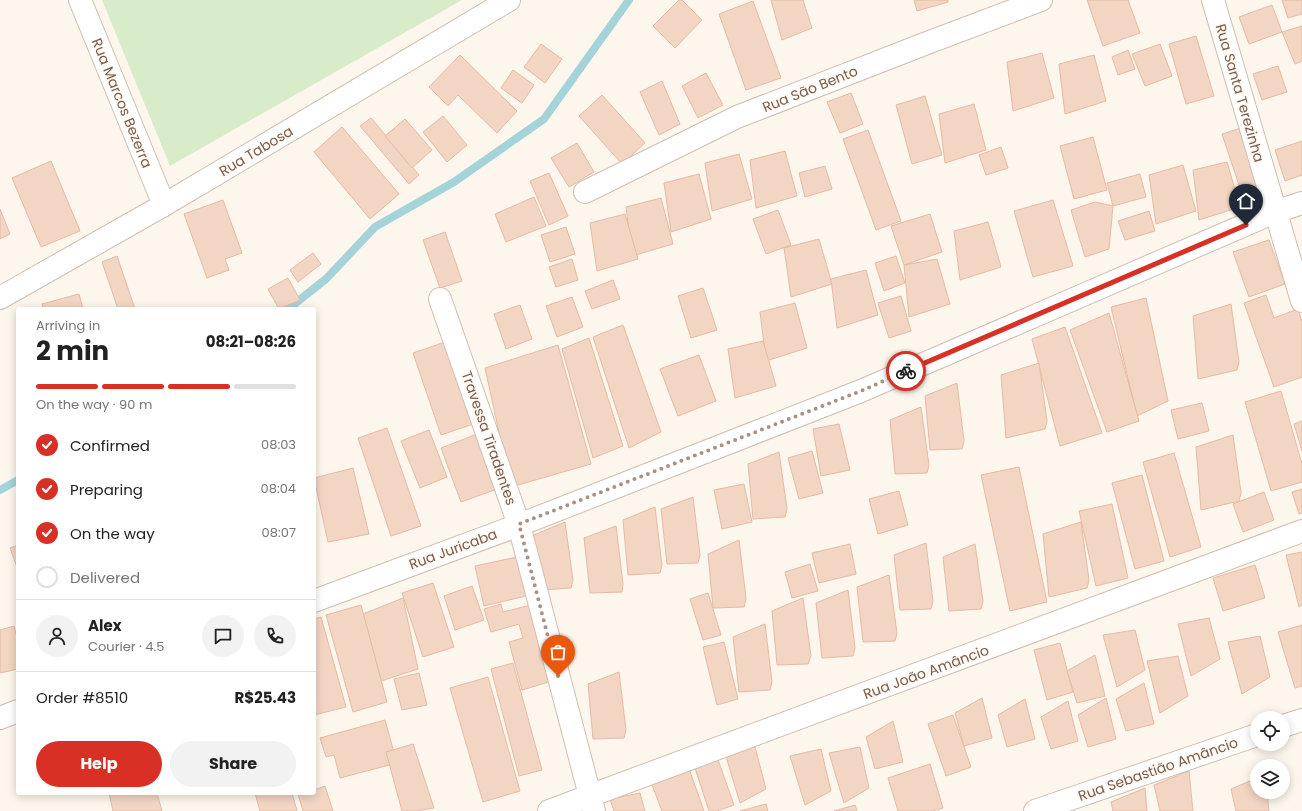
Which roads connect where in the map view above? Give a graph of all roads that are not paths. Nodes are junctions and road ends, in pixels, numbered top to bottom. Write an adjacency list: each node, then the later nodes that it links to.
1 (80, 0): 7 (street, Rua Marcos Bezerra)
2 (509, 0): 7 (street, Rua Tabosa)
3 (1041, 0): 5 (street, Rua São Bento)
4 (1213, 0): 8 (street, Rua Santa Terezinha)
5 (585, 192)
6 (1302, 203): 8 (street, Rua Juricaba)
7 (164, 205): 9 (street, Rua Tabosa)
8 (1275, 212): 11 (street, Rua Santa Terezinha); 12 (street, Rua Juricaba)
9 (0, 298)
10 (440, 299): 12 (street, Travessa Tiradentes)
11 (1302, 301)
12 (519, 524): 14 (street, Rua Juricaba); 20 (street, Travessa Tiradentes)
13 (1302, 531): 20 (street, Rua João Amâncio)
14 (316, 600)
15 (16, 712): 16 (street)
16 (0, 718)
17 (1302, 720): 18 (street)
18 (1290, 724)
19 (1250, 737): 22 (street, Rua Sebastião Amâncio)
20 (592, 804): 21 (street, Rua João Amâncio)
21 (549, 811)
22 (1036, 811)

